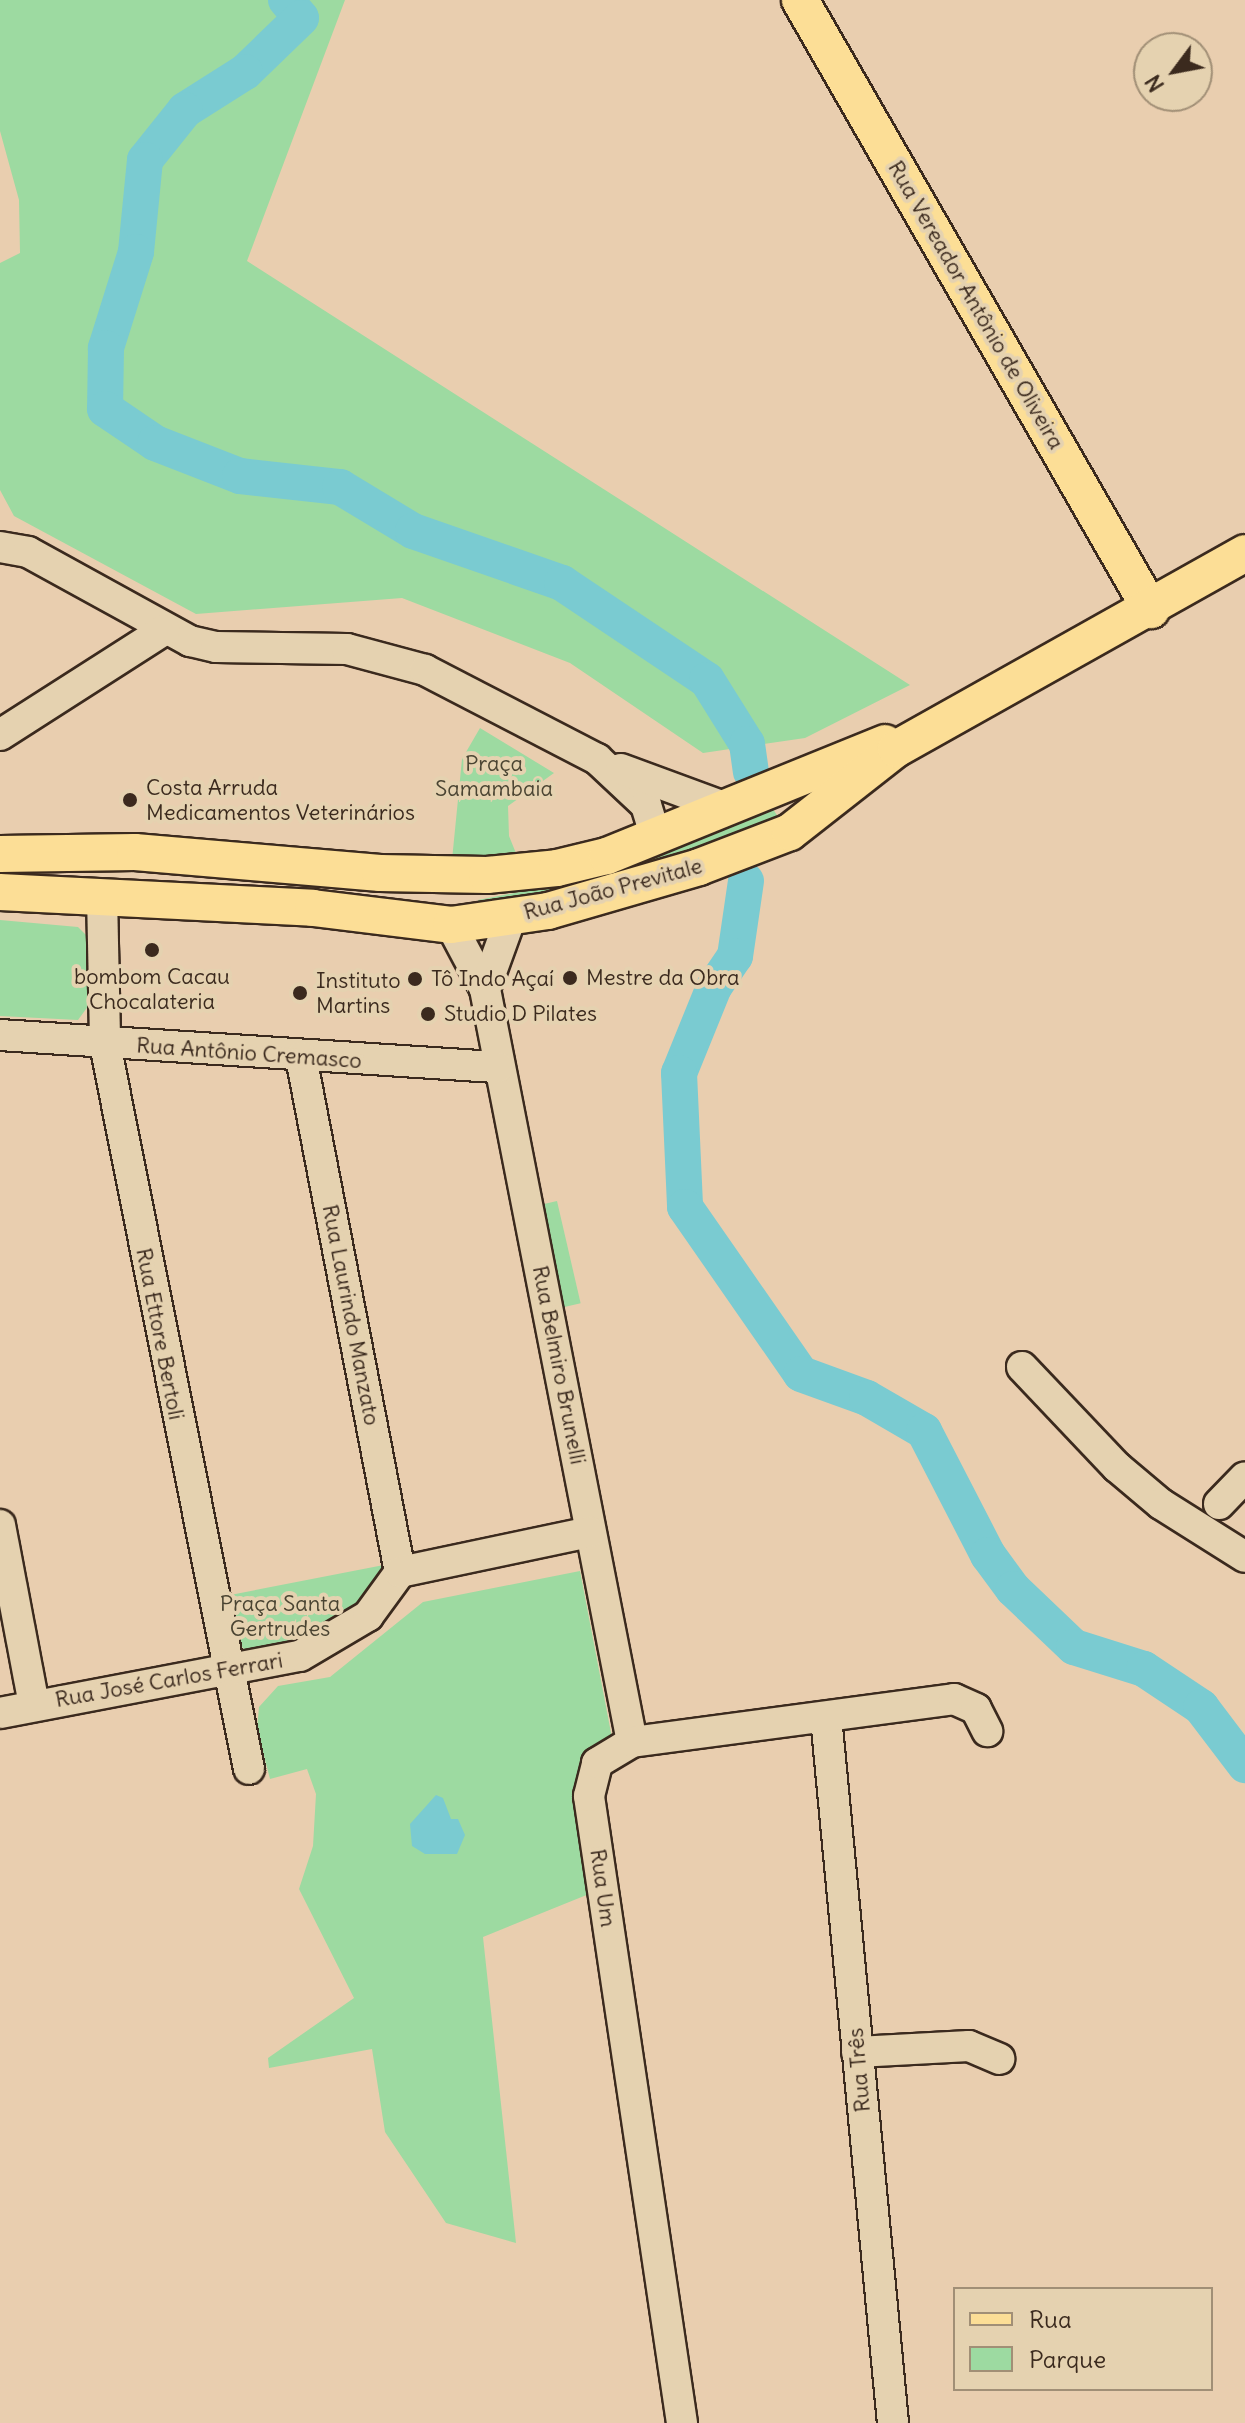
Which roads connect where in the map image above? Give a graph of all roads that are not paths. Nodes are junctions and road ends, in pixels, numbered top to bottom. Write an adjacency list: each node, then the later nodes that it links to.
1 (800, 0): 4 (main road, Rua Vereador Antônio de Oliveira)
2 (0, 547): 5 (street)
3 (1245, 553): 4 (main road, Rua João Previtale)
4 (1151, 610): 6 (main road, Rua João Previtale)
5 (164, 630): 7 (street); 8 (street)
6 (946, 719): 9 (main road, Rua João Previtale); 11 (main road, Rua João Previtale)
7 (0, 735)
8 (597, 759): 10 (street); 12 (street)
9 (777, 787): 10 (main road, Rua João Previtale); 11 (main road)
10 (724, 807): 12 (main road, Rua João Previtale)
11 (790, 832): 17 (main road, Rua João Previtale)
12 (648, 840): 14 (main road, Rua João Previtale)
13 (0, 854): 14 (main road, Rua João Previtale)
14 (487, 875): 18 (main road)
15 (0, 892): 16 (main road, Rua João Previtale)
16 (102, 895): 18 (main road, Rua João Previtale); 21 (street, Rua Ettore Bertoli)
17 (511, 917): 18 (main road, Rua João Previtale); 19 (street, Rua Belmiro Brunelli)
18 (451, 925): 19 (street, Rua Belmiro Brunelli)
19 (485, 989): 23 (street, Rua Belmiro Brunelli)
20 (0, 1035): 21 (street, Rua Antônio Cremasco)
21 (105, 1044): 22 (street, Rua Antônio Cremasco); 31 (street, Rua Ettore Bertoli)
22 (301, 1057): 23 (street, Rua Antônio Cremasco); 30 (street, Rua Laurindo Manzato)
23 (498, 1067): 28 (street, Rua Belmiro Brunelli)
24 (1022, 1367): 29 (street)
25 (1245, 1477): 26 (street)
26 (1219, 1504)
27 (0, 1525): 32 (street)
28 (590, 1532): 30 (street); 36 (street, Rua Belmiro Brunelli)
29 (1245, 1557)
30 (400, 1572): 31 (street, Rua José Carlos Ferrari)
31 (227, 1672): 32 (street, Rua José Carlos Ferrari); 37 (street, Rua Ettore Bertoli)
32 (34, 1705): 33 (street, Rua José Carlos Ferrari)
33 (0, 1713)
34 (826, 1717): 35 (street, Rua Um); 36 (street, Rua Um); 38 (street, Rua Três)
35 (987, 1731)
36 (632, 1742): 40 (street, Rua Um)
37 (249, 1769)
38 (857, 2052): 39 (street); 41 (street, Rua Três)
39 (999, 2059)
40 (682, 2423)
41 (893, 2423)

